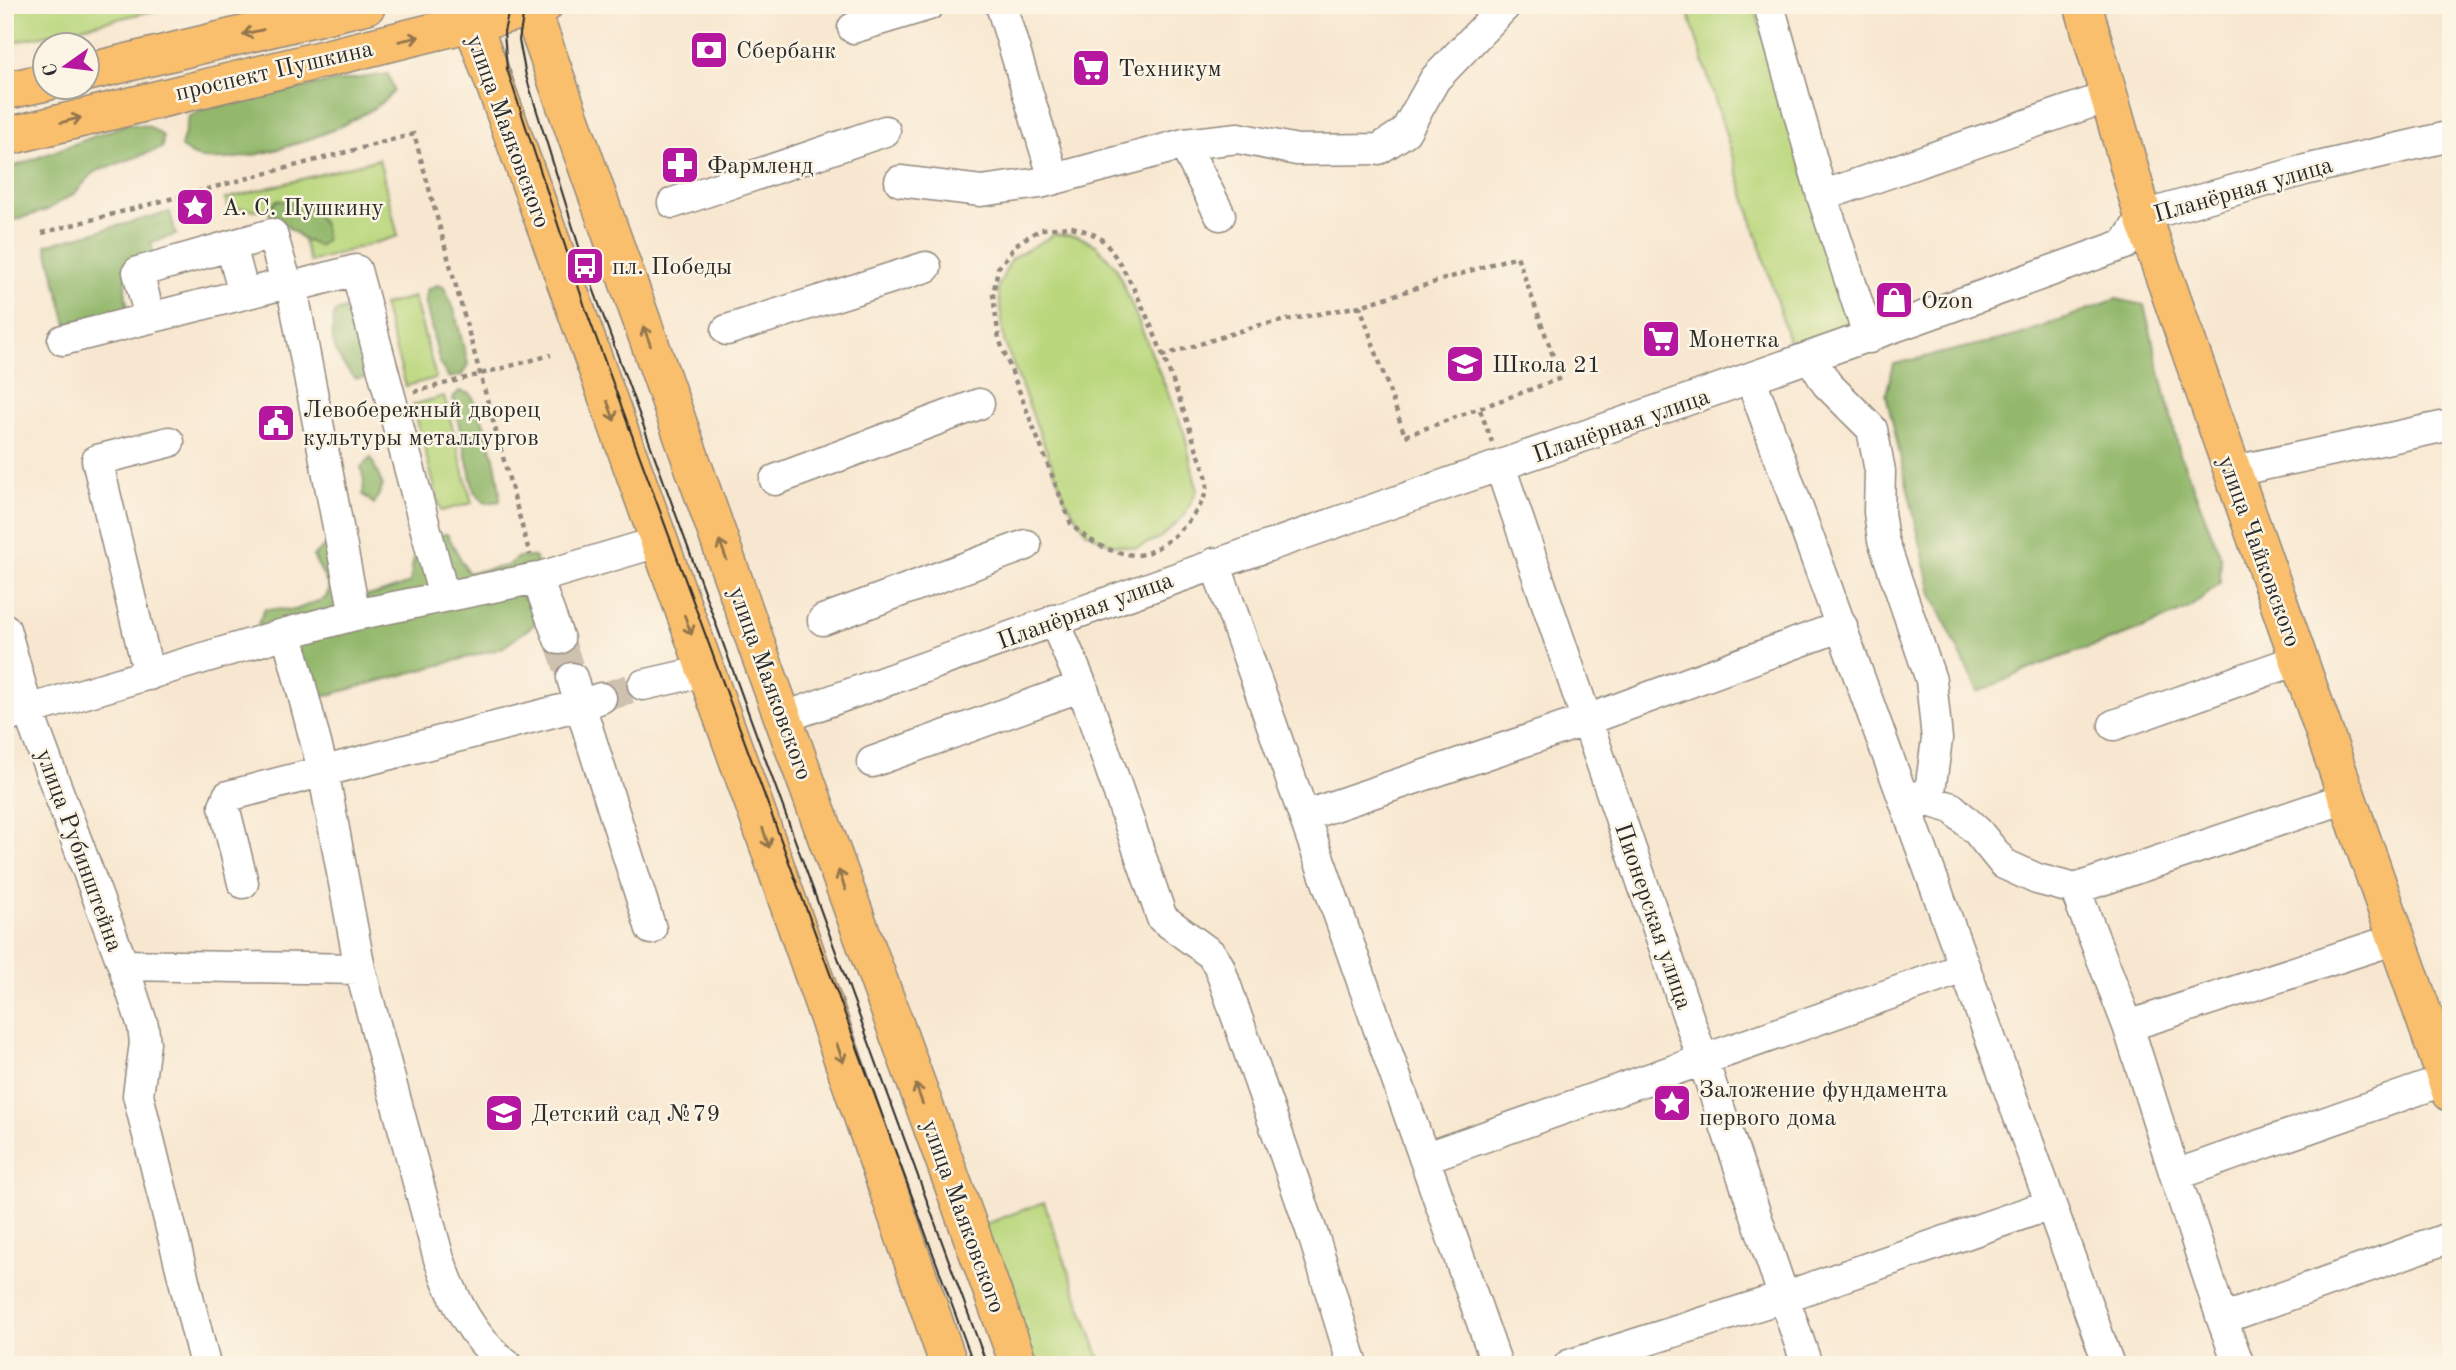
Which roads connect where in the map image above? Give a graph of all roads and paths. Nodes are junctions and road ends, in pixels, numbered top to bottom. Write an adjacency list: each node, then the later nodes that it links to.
1 (367, 5): 10 (main road, проспект Пушкина, one-way to 10)
2 (929, 5): 9 (street)
3 (1001, 5): 18 (street)
4 (1506, 5): 17 (street)
5 (1769, 5): 20 (street)
6 (2083, 5): 13 (main road, улица Чайковского)
7 (532, 6): 8 (main road, проспект Пушкина); 67 (main road, улица Маяковского, one-way to 7)
8 (468, 15): 16 (main road, проспект Пушкина, one-way to 8); 49 (main road, улица Маяковского, one-way to 49)
9 (853, 27)
10 (102, 69)
11 (32, 85): 12 (main road)
12 (5, 92)
13 (2107, 97): 20 (street); 23 (main road, улица Чайковского)
14 (885, 131): 21 (street)
15 (2451, 136): 23 (street, Планёрная улица)
16 (5, 137)
17 (1184, 144): 18 (street); 22 (street)
18 (1054, 180): 19 (street)
19 (900, 181)
20 (1822, 196): 34 (street)
21 (673, 203)
22 (1220, 215)
23 (2143, 216): 34 (street, Планёрная улица); 47 (main road, улица Чайковского)
24 (42, 233): 39 (path)
25 (231, 246): 26 (street); 28 (street); 29 (street)
26 (188, 258): 30 (street); 32 (street)
27 (926, 267): 33 (street)
28 (288, 288): 29 (street); 41 (street); 54 (street)
29 (244, 294): 30 (street)
30 (202, 305): 32 (street)
31 (1360, 306): 37 (path); 43 (path); 43 (path)
32 (150, 318): 35 (street)
33 (727, 330)
34 (1869, 338): 38 (street, Планёрная улица)
35 (63, 340)
36 (551, 355): 39 (path)
37 (1162, 356): 37 (path)
38 (1811, 357): 40 (street, Планёрная улица); 72 (street)
39 (480, 375): 41 (path); 52 (path)
40 (1751, 380): 46 (street, Планёрная улица); 57 (street)
41 (390, 398): 53 (street)
42 (979, 404): 48 (street)
43 (1480, 410): 46 (path)
44 (2451, 425): 47 (street)
45 (169, 442): 63 (street)
46 (1500, 466): 51 (street, Планёрная улица); 68 (street, Пионерская улица)
47 (2230, 472): 61 (main road, улица Чайковского)
48 (775, 480)
49 (658, 541): 52 (street); 62 (main road, улица Маяковского, one-way to 62)
50 (1027, 545): 55 (street)
51 (1215, 563): 56 (street, Планёрная улица); 74 (street)
52 (537, 578): 53 (street); 60 (street)
53 (444, 597): 54 (street)
54 (355, 615): 59 (street)
55 (823, 620)
56 (1054, 620): 65 (street); 67 (street, Планёрная улица)
57 (1842, 626): 68 (street); 72 (street)
58 (5, 629): 66 (street, улица Рубинштейна)
59 (287, 633): 63 (street); 71 (street)
60 (559, 639)
61 (2300, 659): 69 (street); 73 (main road, улица Чайковского)
62 (705, 671): 64 (street); 93 (main road, улица Маяковского, one-way to 93)
63 (149, 674): 66 (street)
64 (643, 685)
65 (1082, 686): 70 (street); 95 (street)
66 (17, 714): 79 (street, улица Рубинштейна)
67 (783, 718): 94 (main road, улица Маяковского, one-way to 67)
68 (1587, 720): 74 (street); 83 (street, Пионерская улица)
69 (2114, 725)
70 (872, 762)
71 (323, 770): 75 (street); 77 (street); 81 (street)
72 (1916, 797): 76 (street); 80 (street)
73 (2346, 798): 76 (street); 78 (main road, улица Чайковского)
74 (1304, 816): 85 (street)
75 (243, 883)
76 (2075, 889): 82 (street)
77 (651, 929)
78 (2396, 939): 82 (street); 84 (main road, улица Чайковского)
79 (123, 965): 81 (street, улица Рубинштейна); 91 (street)
80 (1964, 968): 83 (street); 87 (street)
81 (360, 969): 92 (street)
82 (2128, 1026): 86 (street)
83 (1704, 1062): 85 (street); 89 (street, Пионерская улица)
84 (2448, 1087): 86 (street)
85 (1424, 1158): 96 (street)
86 (2175, 1175): 90 (street)
87 (2049, 1205): 89 (street); 99 (street)
88 (2451, 1237): 90 (street)
89 (1784, 1297): 97 (street); 98 (street, Пионерская улица)
90 (2222, 1319): 100 (street)
91 (205, 1365)
92 (507, 1365)
93 (949, 1365)
94 (1019, 1365)
95 (1353, 1365)
96 (1497, 1365)
97 (1569, 1365)
98 (1807, 1365)
99 (2109, 1365)
100 (2239, 1365)

